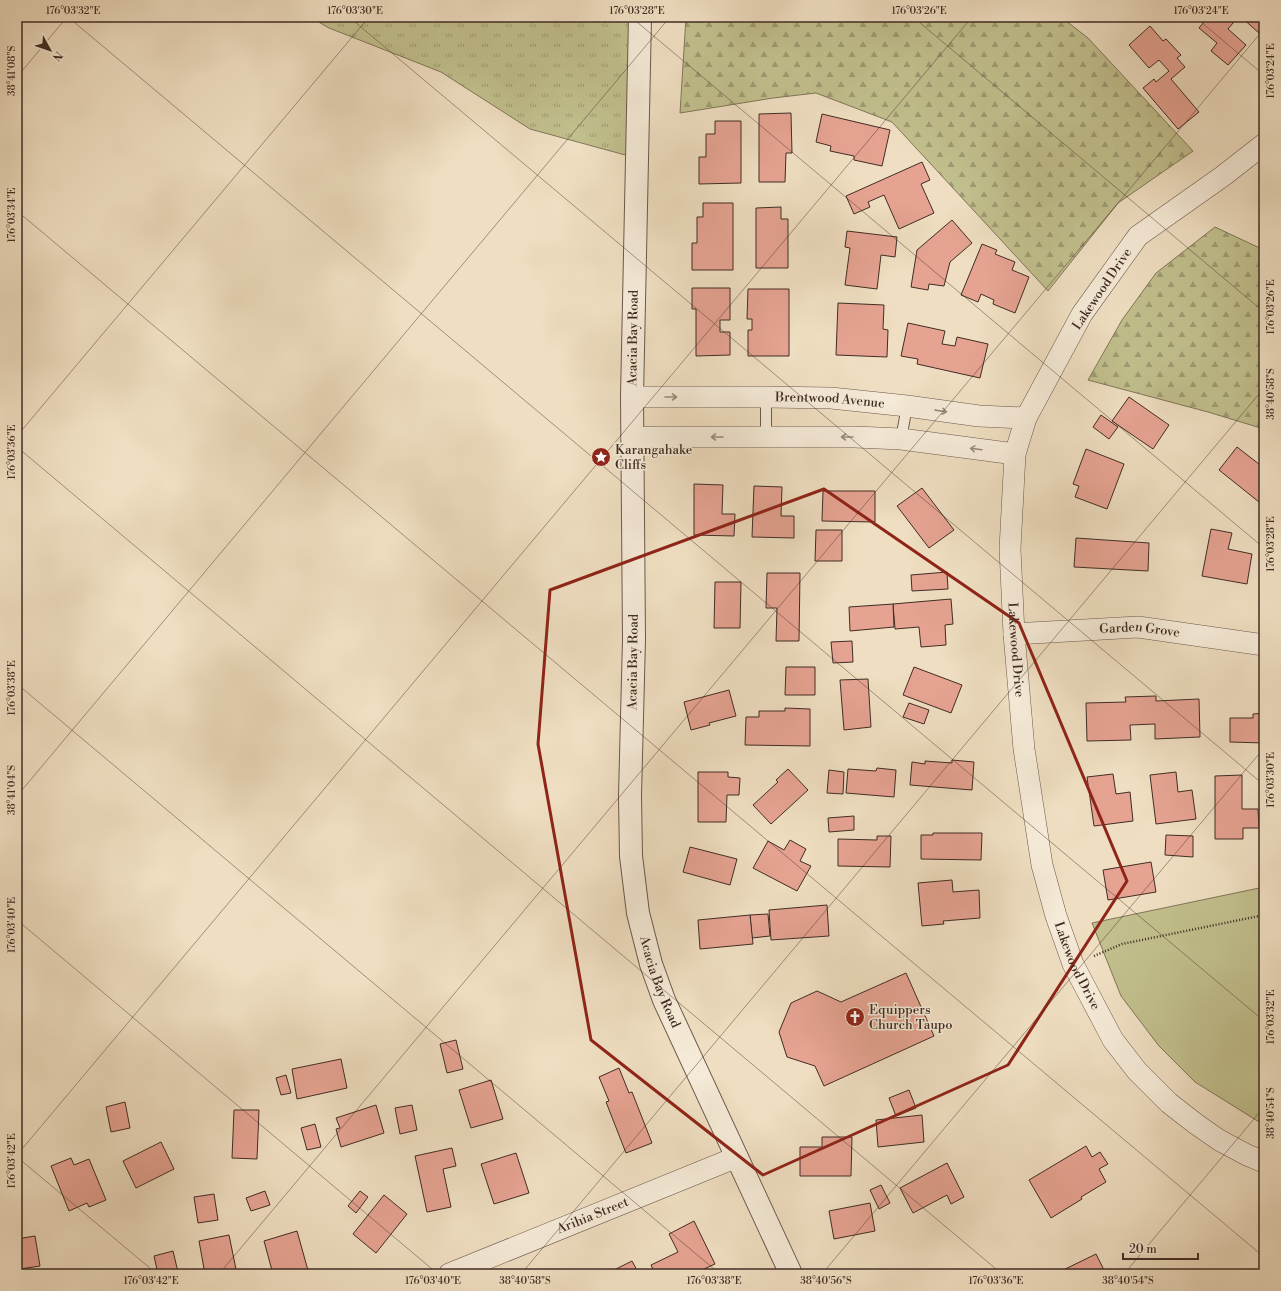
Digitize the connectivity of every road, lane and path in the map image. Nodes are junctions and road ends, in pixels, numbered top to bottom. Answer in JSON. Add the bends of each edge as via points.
{"nodes":[{"id":1,"x":640,"y":17,"type":"edge"},
{"id":2,"x":1264,"y":144,"type":"edge"},
{"id":3,"x":632,"y":397,"type":"junction"},
{"id":4,"x":766,"y":397,"type":"junction"},
{"id":5,"x":907,"y":406,"type":"junction"},
{"id":6,"x":1026,"y":418,"type":"junction"},
{"id":7,"x":766,"y":436,"type":"junction"},
{"id":8,"x":632,"y":438,"type":"junction"},
{"id":9,"x":901,"y":439,"type":"junction"},
{"id":10,"x":1015,"y":454,"type":"junction"},
{"id":11,"x":1014,"y":634,"type":"junction"},
{"id":12,"x":1264,"y":645,"type":"edge"},
{"id":13,"x":1264,"y":915,"type":"edge"},
{"id":14,"x":1073,"y":964,"type":"junction"},
{"id":15,"x":737,"y":1157,"type":"junction"},
{"id":16,"x":1264,"y":1162,"type":"edge"},
{"id":17,"x":449,"y":1274,"type":"edge"},
{"id":18,"x":791,"y":1274,"type":"edge"}],
"edges":[{"from":1,"to":3,"type":"street","name":"Acacia Bay Road"},
{"from":2,"to":6,"type":"street","name":"Lakewood Drive","via":[[1138,236],[1082,314]]},
{"from":3,"to":4,"type":"street","name":"Brentwood Avenue","one_way":true},
{"from":3,"to":8,"type":"street","name":"Acacia Bay Road"},
{"from":4,"to":5,"type":"street","name":"Brentwood Avenue","via":[[831,398]]},
{"from":4,"to":7,"type":"lane"},
{"from":5,"to":6,"type":"street","name":"Brentwood Avenue","one_way":true,"via":[[979,416]]},
{"from":5,"to":9,"type":"lane"},
{"from":6,"to":10,"type":"street","name":"Lakewood Drive"},
{"from":7,"to":8,"type":"street","one_way":true},
{"from":9,"to":7,"type":"street","one_way":true},
{"from":8,"to":15,"type":"street","name":"Acacia Bay Road","via":[[634,639],[630,796],[631,856],[638,913],[651,964],[664,1000]]},
{"from":10,"to":9,"type":"street","one_way":true},
{"from":10,"to":11,"type":"street","name":"Lakewood Drive","via":[[1010,548]]},
{"from":11,"to":12,"type":"street","name":"Garden Grove","via":[[1138,626]]},
{"from":11,"to":14,"type":"street","name":"Lakewood Drive","via":[[1024,749],[1042,865]]},
{"from":13,"to":14,"type":"path","via":[[1122,944]]},
{"from":14,"to":16,"type":"street","name":"Lakewood Drive","via":[[1113,1040],[1137,1071],[1169,1103],[1196,1124],[1219,1140]]},
{"from":15,"to":17,"type":"street","name":"Arihia Street"},
{"from":15,"to":18,"type":"street","name":"Acacia Bay Road"}]}
